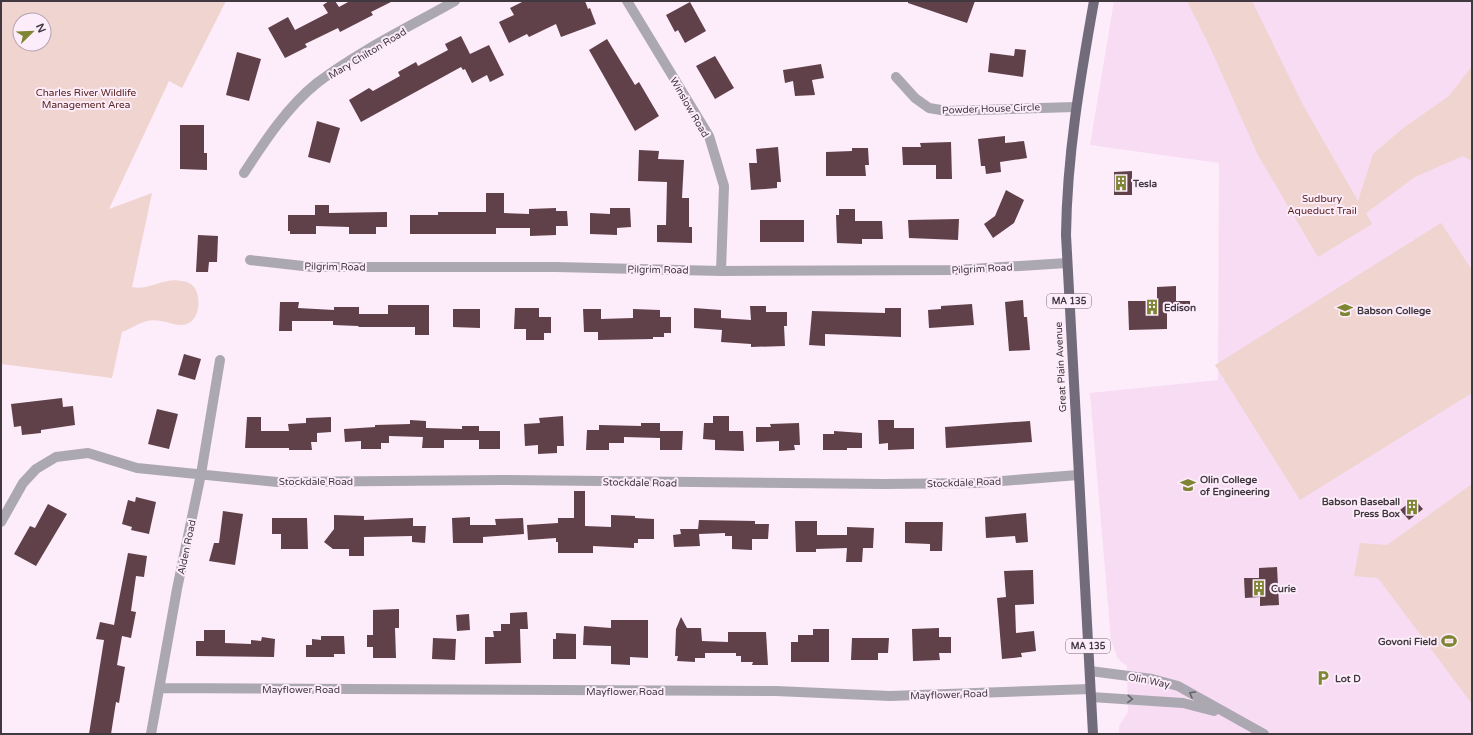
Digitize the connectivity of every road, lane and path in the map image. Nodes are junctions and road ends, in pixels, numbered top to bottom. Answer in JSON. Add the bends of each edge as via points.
{"nodes":[{"id":1,"x":455,"y":1,"type":"edge"},
{"id":2,"x":627,"y":1,"type":"edge"},
{"id":3,"x":1094,"y":1,"type":"edge"},
{"id":4,"x":896,"y":77,"type":"dead end"},
{"id":5,"x":1075,"y":107,"type":"junction"},
{"id":6,"x":244,"y":173,"type":"dead end"},
{"id":7,"x":250,"y":260,"type":"dead end"},
{"id":8,"x":1067,"y":263,"type":"junction"},
{"id":9,"x":721,"y":270,"type":"junction"},
{"id":10,"x":220,"y":360,"type":"dead end"},
{"id":11,"x":201,"y":474,"type":"junction"},
{"id":12,"x":1078,"y":475,"type":"junction"},
{"id":13,"x":1,"y":522,"type":"edge"},
{"id":14,"x":1090,"y":671,"type":"junction"},
{"id":15,"x":160,"y":688,"type":"junction"},
{"id":16,"x":1091,"y":693,"type":"junction"},
{"id":17,"x":1226,"y":714,"type":"junction"},
{"id":18,"x":151,"y":734,"type":"edge"},
{"id":19,"x":1093,"y":734,"type":"edge"},
{"id":20,"x":1264,"y":734,"type":"edge"}],
"edges":[{"from":1,"to":6,"type":"street","name":"Mary Chilton Road","via":[[346,63],[316,84],[266,138]]},
{"from":2,"to":9,"type":"street","name":"Winslow Road","via":[[708,136],[724,186]]},
{"from":3,"to":5,"type":"main road","name":"Great Plain Avenue","number":"MA 135"},
{"from":4,"to":5,"type":"street","name":"Powder House Circle","via":[[915,98],[929,108],[947,111]]},
{"from":5,"to":8,"type":"main road","name":"Great Plain Avenue","number":"MA 135","via":[[1068,185]]},
{"from":7,"to":9,"type":"street","name":"Pilgrim Road","via":[[312,267]]},
{"from":8,"to":9,"type":"street","name":"Pilgrim Road","via":[[956,270]]},
{"from":8,"to":12,"type":"main road","name":"Great Plain Avenue","number":"MA 135"},
{"from":10,"to":11,"type":"street","name":"Alden Road"},
{"from":11,"to":12,"type":"street","name":"Stockdale Road","via":[[277,482],[501,480],[884,484],[976,483]]},
{"from":11,"to":13,"type":"street","name":"Stockdale Road","via":[[137,468],[88,454],[56,457],[36,469],[23,484]]},
{"from":11,"to":15,"type":"street","name":"Alden Road"},
{"from":12,"to":14,"type":"main road","name":"Great Plain Avenue","number":"MA 135"},
{"from":14,"to":16,"type":"main road","name":"Great Plain Avenue","number":"MA 135"},
{"from":17,"to":14,"type":"street","name":"Olin Way","one_way":true,"via":[[1178,686]]},
{"from":15,"to":16,"type":"street","name":"Mayflower Road","via":[[776,691],[890,696]]},
{"from":15,"to":18,"type":"street","name":"Alden Road"},
{"from":16,"to":17,"type":"street","name":"Olin Way","one_way":true,"via":[[1182,703]]},
{"from":16,"to":19,"type":"main road","name":"Great Plain Avenue","number":"MA 135"},
{"from":17,"to":20,"type":"street","name":"Olin Way"}]}
